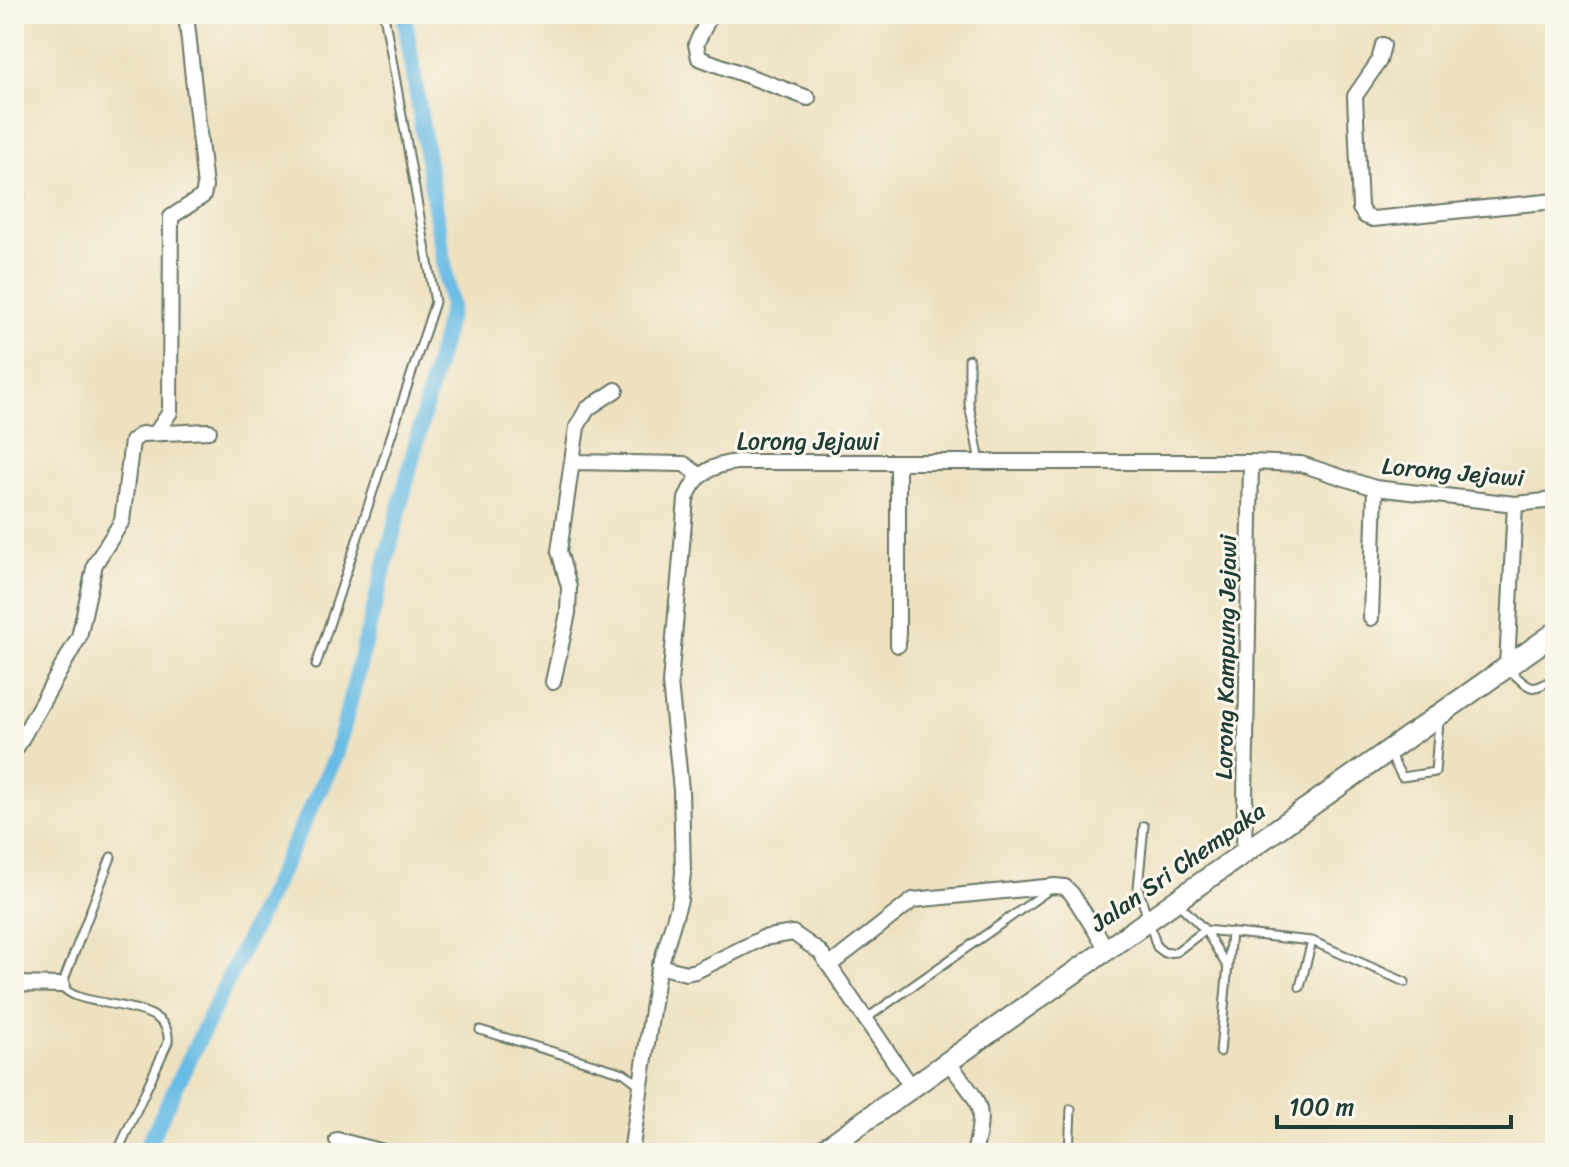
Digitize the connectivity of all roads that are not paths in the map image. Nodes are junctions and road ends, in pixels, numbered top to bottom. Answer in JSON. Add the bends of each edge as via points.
{"nodes":[{"id":1,"x":186,"y":14,"type":"edge"},
{"id":2,"x":384,"y":14,"type":"edge"},
{"id":3,"x":711,"y":14,"type":"edge"},
{"id":4,"x":1383,"y":45,"type":"dead end"},
{"id":5,"x":808,"y":98,"type":"dead end"},
{"id":6,"x":1555,"y":201,"type":"edge"},
{"id":7,"x":969,"y":359,"type":"dead end"},
{"id":8,"x":616,"y":390,"type":"dead end"},
{"id":9,"x":209,"y":431,"type":"dead end"},
{"id":10,"x":156,"y":433,"type":"junction"},
{"id":11,"x":573,"y":462,"type":"junction"},
{"id":12,"x":898,"y":462,"type":"junction"},
{"id":13,"x":980,"y":462,"type":"junction"},
{"id":14,"x":1251,"y":462,"type":"junction"},
{"id":15,"x":699,"y":475,"type":"junction"},
{"id":16,"x":1375,"y":488,"type":"junction"},
{"id":17,"x":1555,"y":500,"type":"edge"},
{"id":18,"x":1515,"y":504,"type":"junction"},
{"id":19,"x":1371,"y":618,"type":"dead end"},
{"id":20,"x":1555,"y":633,"type":"edge"},
{"id":21,"x":898,"y":645,"type":"dead end"},
{"id":22,"x":316,"y":665,"type":"dead end"},
{"id":23,"x":1507,"y":667,"type":"junction"},
{"id":24,"x":1555,"y":677,"type":"edge"},
{"id":25,"x":553,"y":682,"type":"dead end"},
{"id":26,"x":1439,"y":715,"type":"junction"},
{"id":27,"x":16,"y":745,"type":"edge"},
{"id":28,"x":1388,"y":751,"type":"junction"},
{"id":29,"x":1144,"y":826,"type":"dead end"},
{"id":30,"x":1244,"y":852,"type":"junction"},
{"id":31,"x":111,"y":857,"type":"dead end"},
{"id":32,"x":1055,"y":886,"type":"junction"},
{"id":33,"x":1175,"y":901,"type":"junction"},
{"id":34,"x":1149,"y":919,"type":"junction"},
{"id":35,"x":1205,"y":930,"type":"junction"},
{"id":36,"x":1231,"y":932,"type":"junction"},
{"id":37,"x":1312,"y":941,"type":"junction"},
{"id":38,"x":1107,"y":949,"type":"junction"},
{"id":39,"x":830,"y":965,"type":"junction"},
{"id":40,"x":659,"y":966,"type":"junction"},
{"id":41,"x":1228,"y":968,"type":"junction"},
{"id":42,"x":1405,"y":982,"type":"dead end"},
{"id":43,"x":14,"y":984,"type":"edge"},
{"id":44,"x":62,"y":985,"type":"junction"},
{"id":45,"x":1300,"y":987,"type":"dead end"},
{"id":46,"x":867,"y":1018,"type":"junction"},
{"id":47,"x":480,"y":1030,"type":"dead end"},
{"id":48,"x":1220,"y":1052,"type":"dead end"},
{"id":49,"x":947,"y":1060,"type":"junction"},
{"id":50,"x":911,"y":1086,"type":"junction"},
{"id":51,"x":642,"y":1087,"type":"junction"},
{"id":52,"x":1071,"y":1109,"type":"dead end"},
{"id":53,"x":337,"y":1140,"type":"dead end"},
{"id":54,"x":821,"y":1150,"type":"edge"},
{"id":55,"x":117,"y":1153,"type":"edge"},
{"id":56,"x":388,"y":1153,"type":"edge"},
{"id":57,"x":631,"y":1153,"type":"edge"},
{"id":58,"x":974,"y":1153,"type":"edge"},
{"id":59,"x":1069,"y":1153,"type":"edge"}],
"edges":[{"from":1,"to":10,"type":"street","via":[[205,187],[199,199],[171,217],[170,412]]},
{"from":2,"to":22,"type":"lane","via":[[435,302]]},
{"from":3,"to":5,"type":"street","via":[[696,44],[699,58]]},
{"from":4,"to":6,"type":"street","via":[[1379,61],[1355,96],[1360,208],[1365,216]]},
{"from":7,"to":13,"type":"lane","via":[[969,404]]},
{"from":8,"to":11,"type":"street","via":[[582,417]]},
{"from":9,"to":10,"type":"street"},
{"from":10,"to":27,"type":"street","via":[[132,441],[122,521],[95,564],[79,637]]},
{"from":11,"to":15,"type":"street","via":[[684,464]]},
{"from":11,"to":25,"type":"street","via":[[559,551],[569,587],[568,613]]},
{"from":12,"to":13,"type":"street","name":"Lorong Jejawi"},
{"from":12,"to":15,"type":"street","name":"Lorong Jejawi","via":[[737,462]]},
{"from":12,"to":21,"type":"street"},
{"from":13,"to":14,"type":"street","name":"Lorong Jejawi"},
{"from":14,"to":16,"type":"street","name":"Lorong Jejawi","via":[[1301,464]]},
{"from":14,"to":30,"type":"street","name":"Lorong Kampung Jejawi"},
{"from":15,"to":40,"type":"street","via":[[686,499],[670,683],[683,873]]},
{"from":16,"to":18,"type":"street","name":"Lorong Jejawi"},
{"from":16,"to":19,"type":"street"},
{"from":17,"to":18,"type":"street","name":"Lorong Jejawi"},
{"from":18,"to":23,"type":"street"},
{"from":20,"to":23,"type":"main road","name":"Jalan Sri Chempaka"},
{"from":23,"to":24,"type":"lane","via":[[1530,688],[1538,689]]},
{"from":23,"to":26,"type":"main road","name":"Jalan Sri Chempaka"},
{"from":26,"to":28,"type":"main road","name":"Jalan Sri Chempaka"},
{"from":26,"to":28,"type":"lane","via":[[1435,772],[1402,777]]},
{"from":28,"to":30,"type":"main road","name":"Jalan Sri Chempaka"},
{"from":29,"to":34,"type":"lane","via":[[1138,888]]},
{"from":30,"to":33,"type":"main road","name":"Jalan Sri Chempaka"},
{"from":31,"to":44,"type":"lane"},
{"from":32,"to":38,"type":"street","via":[[1072,894]]},
{"from":32,"to":39,"type":"street","via":[[913,900]]},
{"from":32,"to":46,"type":"lane"},
{"from":33,"to":34,"type":"main road","name":"Jalan Sri Chempaka"},
{"from":33,"to":35,"type":"lane"},
{"from":34,"to":35,"type":"lane","via":[[1157,947],[1165,953],[1176,952]]},
{"from":34,"to":38,"type":"main road","name":"Jalan Sri Chempaka"},
{"from":35,"to":36,"type":"lane"},
{"from":35,"to":41,"type":"lane"},
{"from":36,"to":37,"type":"lane"},
{"from":36,"to":41,"type":"lane"},
{"from":37,"to":42,"type":"lane"},
{"from":37,"to":45,"type":"lane"},
{"from":38,"to":49,"type":"main road","name":"Jalan Sri Chempaka"},
{"from":39,"to":40,"type":"street","via":[[819,950],[793,933],[763,938],[696,971]]},
{"from":39,"to":46,"type":"street"},
{"from":40,"to":51,"type":"street"},
{"from":41,"to":48,"type":"lane"},
{"from":43,"to":44,"type":"street"},
{"from":44,"to":55,"type":"lane","via":[[71,995],[121,1004],[154,1018],[169,1032]]},
{"from":46,"to":50,"type":"street"},
{"from":47,"to":51,"type":"lane","via":[[624,1073]]},
{"from":49,"to":50,"type":"main road","name":"Jalan Sri Chempaka"},
{"from":49,"to":58,"type":"street","via":[[981,1110]]},
{"from":50,"to":54,"type":"main road","name":"Jalan Sri Chempaka"},
{"from":51,"to":57,"type":"street"},
{"from":52,"to":59,"type":"lane"},
{"from":53,"to":56,"type":"street"}]}
